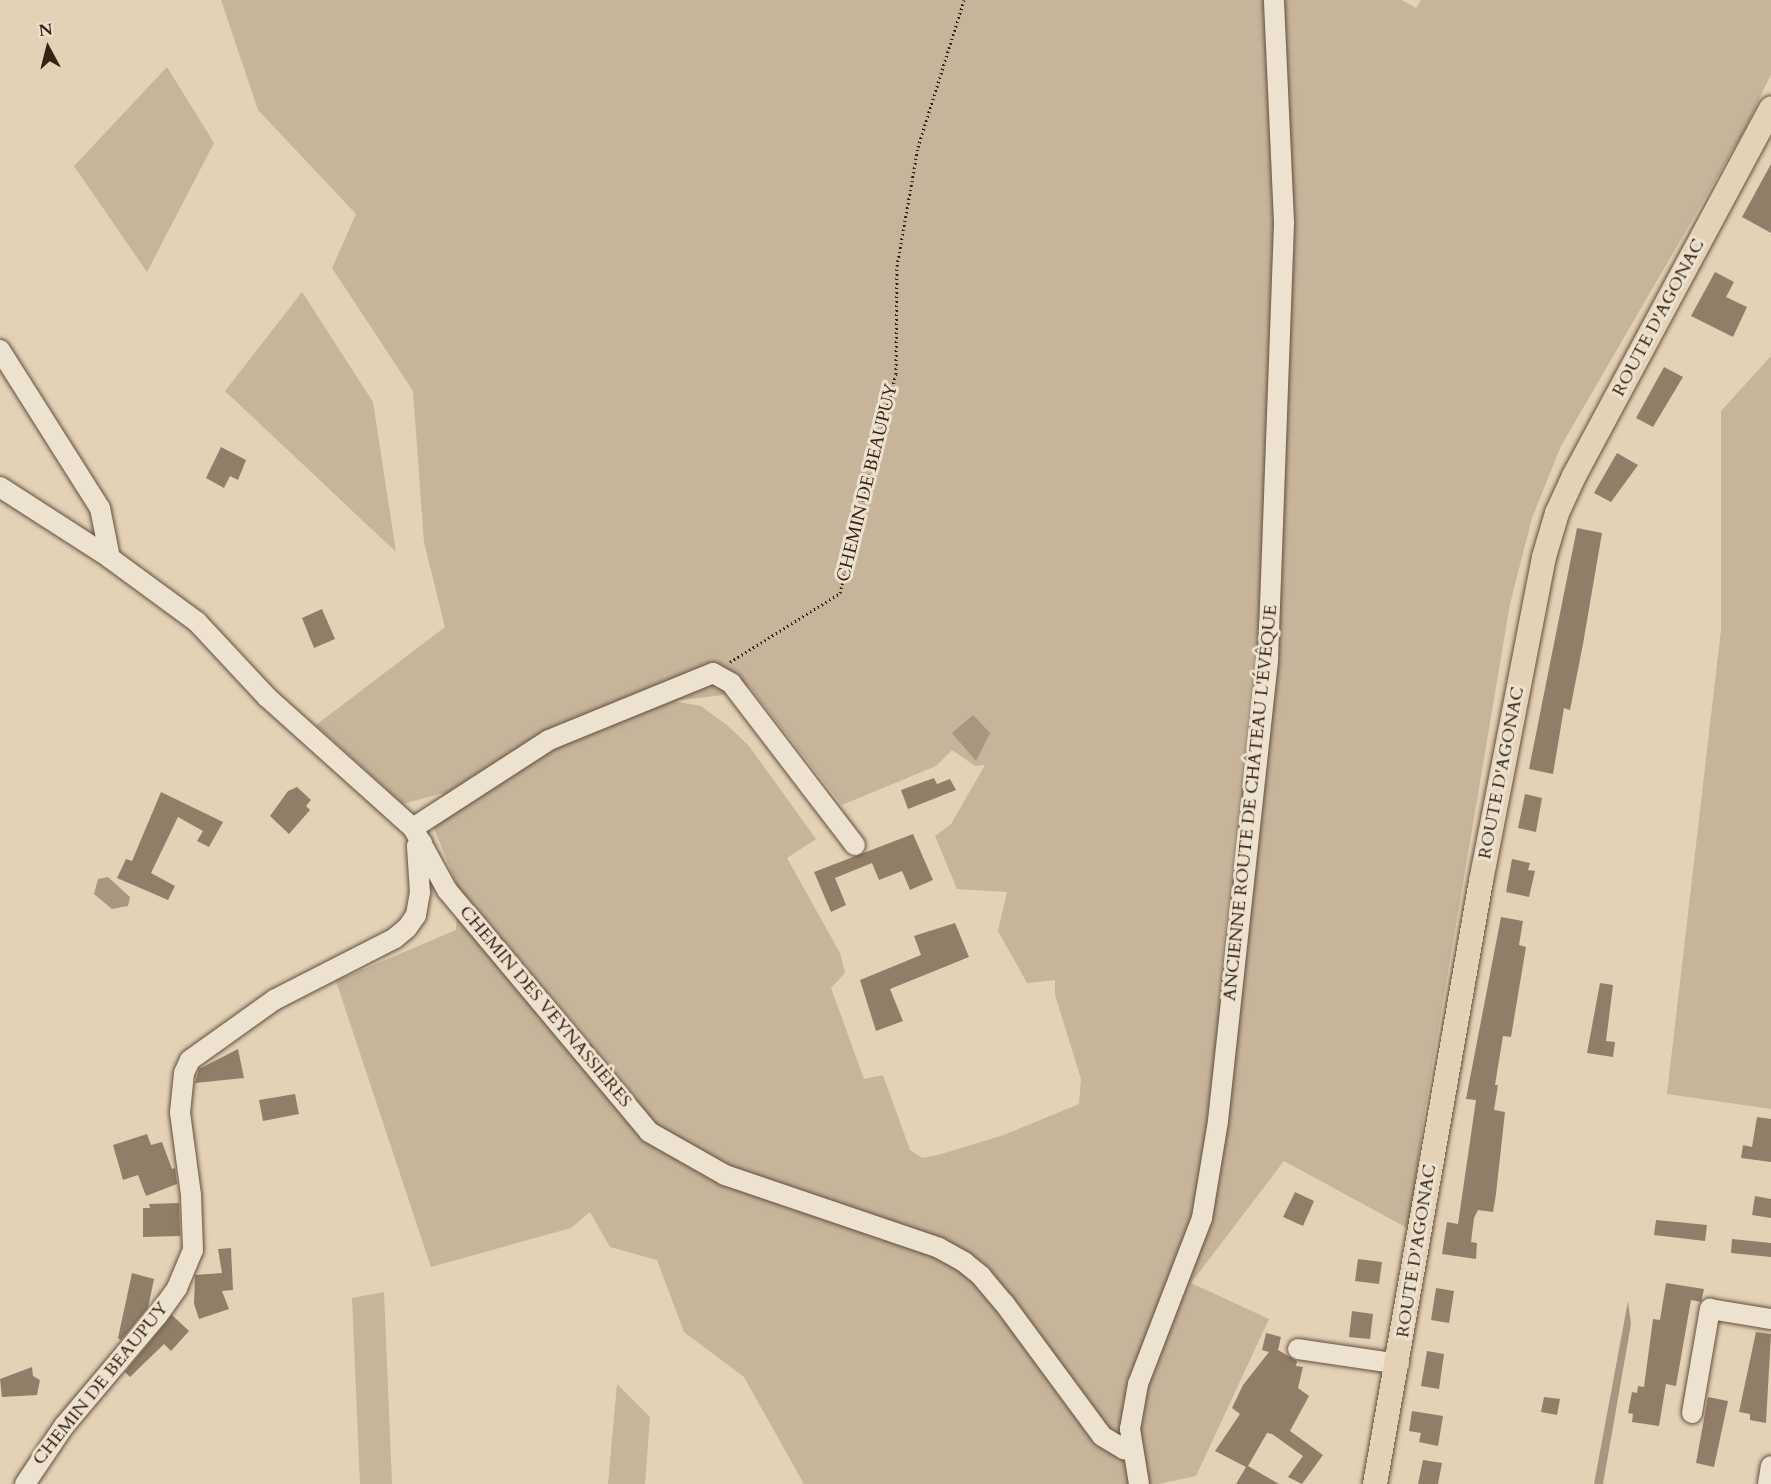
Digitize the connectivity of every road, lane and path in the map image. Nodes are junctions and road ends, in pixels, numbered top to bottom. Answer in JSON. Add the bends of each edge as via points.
{"nodes":[{"id":1,"x":964,"y":0,"type":"edge"},
{"id":2,"x":1274,"y":0,"type":"edge"},
{"id":3,"x":1771,"y":109,"type":"edge"},
{"id":4,"x":0,"y":350,"type":"edge"},
{"id":5,"x":0,"y":487,"type":"edge"},
{"id":6,"x":110,"y":558,"type":"junction"},
{"id":7,"x":713,"y":673,"type":"junction"},
{"id":8,"x":417,"y":835,"type":"junction"},
{"id":9,"x":855,"y":845,"type":"dead end"},
{"id":10,"x":1771,"y":1319,"type":"edge"},
{"id":11,"x":1298,"y":1349,"type":"dead end"},
{"id":12,"x":1399,"y":1364,"type":"junction"},
{"id":13,"x":1692,"y":1413,"type":"dead end"},
{"id":14,"x":1132,"y":1448,"type":"junction"},
{"id":15,"x":1771,"y":1466,"type":"edge"},
{"id":16,"x":25,"y":1484,"type":"edge"},
{"id":17,"x":1138,"y":1484,"type":"edge"},
{"id":18,"x":1375,"y":1484,"type":"edge"},
{"id":19,"x":1768,"y":1484,"type":"edge"}],
"edges":[{"from":1,"to":7,"type":"path","name":"CHEMIN DE BEAUPUY","via":[[918,147],[897,266],[896,374],[840,592]]},
{"from":2,"to":14,"type":"street","name":"ANCIENNE ROUTE DE CHÂTEAU L'ÉVÊQUE","via":[[1284,222],[1268,660],[1218,1121],[1202,1218],[1138,1384],[1130,1429]]},
{"from":3,"to":12,"type":"main road","name":"ROUTE D'AGONAC","via":[[1574,476],[1554,524],[1481,881],[1418,1232]]},
{"from":4,"to":6,"type":"street","via":[[100,508]]},
{"from":5,"to":6,"type":"street","name":"CHEMIN DES VEYNASSIÈRES"},
{"from":6,"to":8,"type":"street","name":"CHEMIN DES VEYNASSIÈRES","via":[[197,622],[267,698]]},
{"from":7,"to":8,"type":"street","via":[[549,740]]},
{"from":7,"to":9,"type":"street","via":[[731,683]]},
{"from":8,"to":14,"type":"street","name":"CHEMIN DES VEYNASSIÈRES","via":[[447,890],[649,1132],[724,1175],[939,1248],[964,1262],[1004,1303],[1102,1436],[1124,1449]]},
{"from":8,"to":16,"type":"street","name":"CHEMIN DE BEAUPUY","via":[[420,892],[416,915],[407,928],[395,938],[274,1000],[190,1060],[184,1073],[180,1113],[191,1195],[193,1250],[177,1287],[157,1316],[64,1426]]},
{"from":10,"to":13,"type":"street","via":[[1710,1309]]},
{"from":11,"to":12,"type":"street"},
{"from":12,"to":18,"type":"main road","name":"ROUTE D'AGONAC"},
{"from":14,"to":17,"type":"street","name":"ANCIENNE ROUTE DE CHÂTEAU L'ÉVÊQUE"},
{"from":15,"to":19,"type":"street"}]}
